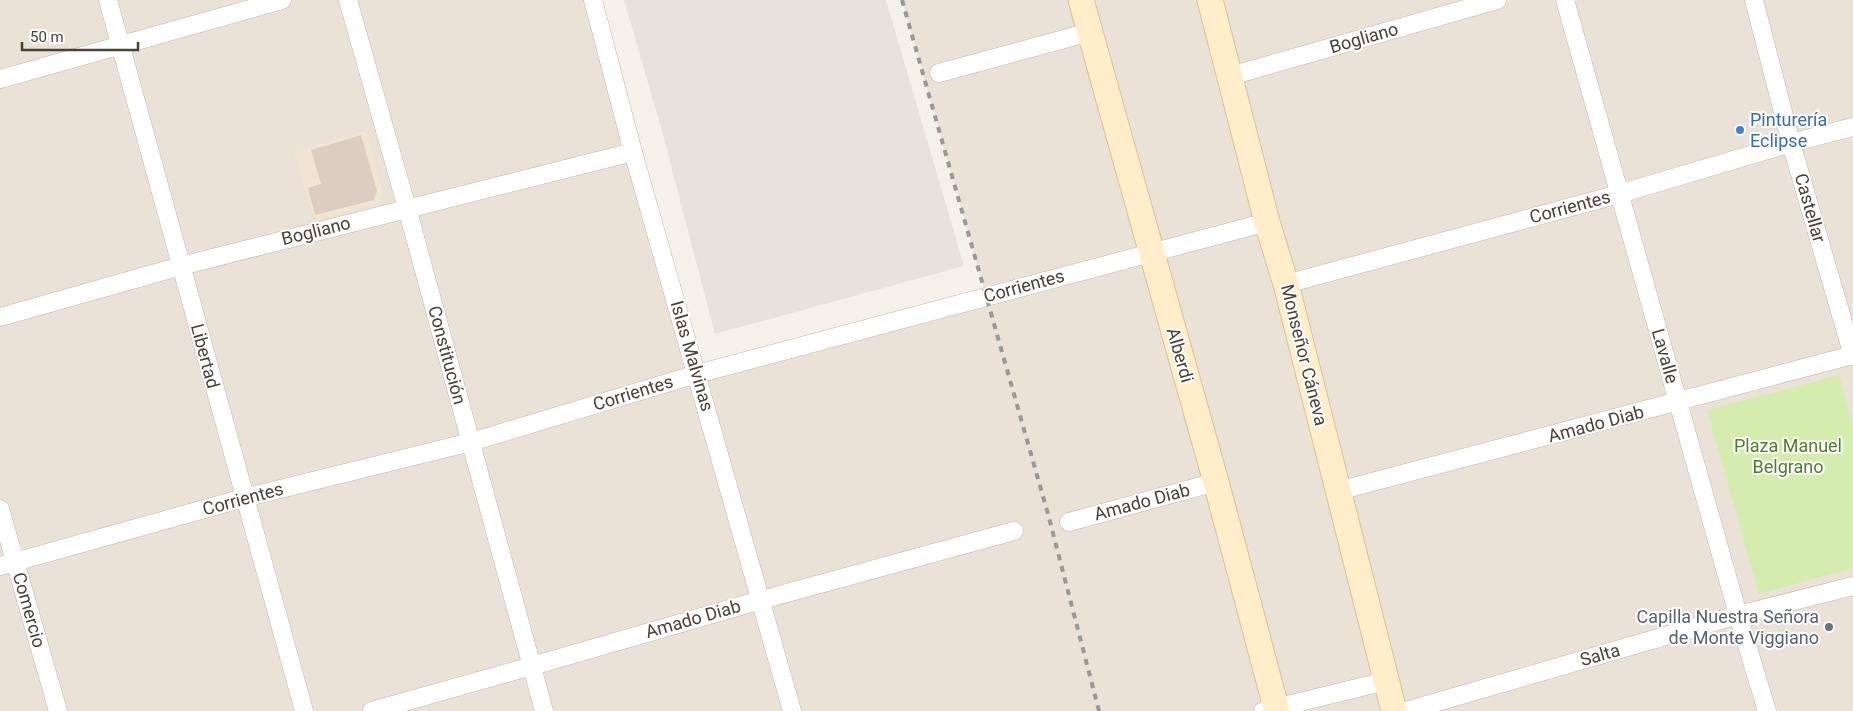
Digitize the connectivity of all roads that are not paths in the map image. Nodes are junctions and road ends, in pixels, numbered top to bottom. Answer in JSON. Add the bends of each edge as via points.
{"nodes":[{"id":1,"x":108,"y":0,"type":"edge"},
{"id":2,"x":282,"y":0,"type":"edge"},
{"id":3,"x":348,"y":0,"type":"edge"},
{"id":4,"x":593,"y":0,"type":"edge"},
{"id":5,"x":1081,"y":0,"type":"edge"},
{"id":6,"x":1210,"y":0,"type":"edge"},
{"id":7,"x":1497,"y":0,"type":"edge"},
{"id":8,"x":1565,"y":0,"type":"edge"},
{"id":9,"x":1754,"y":0,"type":"edge"},
{"id":10,"x":1090,"y":32,"type":"junction"},
{"id":11,"x":120,"y":44,"type":"junction"},
{"id":12,"x":939,"y":73,"type":"dead end"},
{"id":13,"x":1230,"y":76,"type":"junction"},
{"id":14,"x":0,"y":79,"type":"edge"},
{"id":15,"x":1853,"y":127,"type":"edge"},
{"id":16,"x":1791,"y":143,"type":"junction"},
{"id":17,"x":633,"y":152,"type":"junction"},
{"id":18,"x":1619,"y":194,"type":"junction"},
{"id":19,"x":407,"y":208,"type":"junction"},
{"id":20,"x":1267,"y":222,"type":"junction"},
{"id":21,"x":1152,"y":253,"type":"junction"},
{"id":22,"x":181,"y":266,"type":"junction"},
{"id":23,"x":1286,"y":284,"type":"junction"},
{"id":24,"x":0,"y":317,"type":"edge"},
{"id":25,"x":1853,"y":356,"type":"edge"},
{"id":26,"x":697,"y":374,"type":"junction"},
{"id":27,"x":1678,"y":402,"type":"junction"},
{"id":28,"x":471,"y":442,"type":"junction"},
{"id":29,"x":1216,"y":482,"type":"junction"},
{"id":30,"x":1338,"y":491,"type":"junction"},
{"id":31,"x":244,"y":498,"type":"junction"},
{"id":32,"x":0,"y":508,"type":"edge"},
{"id":33,"x":1069,"y":522,"type":"dead end"},
{"id":34,"x":1014,"y":531,"type":"dead end"},
{"id":35,"x":7,"y":564,"type":"edge"},
{"id":36,"x":1853,"y":586,"type":"edge"},
{"id":37,"x":760,"y":600,"type":"junction"},
{"id":38,"x":1738,"y":615,"type":"junction"},
{"id":39,"x":532,"y":666,"type":"junction"},
{"id":40,"x":1386,"y":680,"type":"junction"},
{"id":41,"x":1272,"y":710,"type":"edge"},
{"id":42,"x":58,"y":711,"type":"edge"},
{"id":43,"x":304,"y":711,"type":"edge"},
{"id":44,"x":372,"y":711,"type":"edge"},
{"id":45,"x":544,"y":711,"type":"edge"},
{"id":46,"x":792,"y":711,"type":"edge"},
{"id":47,"x":1394,"y":711,"type":"edge"},
{"id":48,"x":1406,"y":711,"type":"edge"},
{"id":49,"x":1767,"y":711,"type":"edge"}],
"edges":[{"from":1,"to":11,"type":"street","name":"Libertad"},
{"from":2,"to":11,"type":"street"},
{"from":3,"to":19,"type":"street","name":"Constitución"},
{"from":4,"to":17,"type":"street","name":"Islas Malvinas"},
{"from":5,"to":10,"type":"street","name":"Alberdi"},
{"from":6,"to":13,"type":"street","name":"Monseñor Cáneva"},
{"from":7,"to":13,"type":"street","name":"Bogliano"},
{"from":8,"to":18,"type":"street","name":"Lavalle"},
{"from":9,"to":16,"type":"street","name":"Castellar"},
{"from":10,"to":12,"type":"street"},
{"from":10,"to":21,"type":"street","name":"Alberdi"},
{"from":11,"to":14,"type":"street"},
{"from":11,"to":22,"type":"street","name":"Libertad"},
{"from":13,"to":20,"type":"street","name":"Monseñor Cáneva"},
{"from":15,"to":16,"type":"street","name":"Corrientes"},
{"from":16,"to":18,"type":"street","name":"Corrientes"},
{"from":16,"to":25,"type":"street","name":"Castellar"},
{"from":17,"to":19,"type":"street","name":"Bogliano"},
{"from":17,"to":26,"type":"street","name":"Islas Malvinas"},
{"from":18,"to":23,"type":"street","name":"Corrientes"},
{"from":18,"to":27,"type":"street","name":"Lavalle"},
{"from":19,"to":22,"type":"street","name":"Bogliano"},
{"from":19,"to":28,"type":"street","name":"Constitución"},
{"from":20,"to":21,"type":"street","name":"Corrientes"},
{"from":20,"to":23,"type":"street","name":"Monseñor Cáneva"},
{"from":21,"to":26,"type":"street","name":"Corrientes"},
{"from":21,"to":29,"type":"street","name":"Alberdi"},
{"from":22,"to":24,"type":"street","name":"Bogliano"},
{"from":22,"to":31,"type":"street","name":"Libertad"},
{"from":23,"to":30,"type":"street","name":"Monseñor Cáneva"},
{"from":25,"to":27,"type":"street","name":"Amado Diab"},
{"from":26,"to":28,"type":"street","name":"Corrientes"},
{"from":26,"to":37,"type":"street","name":"Islas Malvinas"},
{"from":27,"to":30,"type":"street","name":"Amado Diab"},
{"from":27,"to":38,"type":"street","name":"Lavalle"},
{"from":28,"to":31,"type":"street","name":"Corrientes"},
{"from":28,"to":39,"type":"street","name":"Constitución"},
{"from":29,"to":33,"type":"street","name":"Amado Diab"},
{"from":29,"to":41,"type":"street","name":"Alberdi"},
{"from":30,"to":40,"type":"street","name":"Monseñor Cáneva"},
{"from":31,"to":35,"type":"street","name":"Corrientes"},
{"from":31,"to":43,"type":"street","name":"Libertad"},
{"from":32,"to":35,"type":"street","name":"Comercio"},
{"from":34,"to":37,"type":"street","name":"Amado Diab"},
{"from":35,"to":42,"type":"street","name":"Comercio"},
{"from":36,"to":38,"type":"street","name":"Salta"},
{"from":37,"to":39,"type":"street","name":"Amado Diab"},
{"from":37,"to":46,"type":"street","name":"Islas Malvinas"},
{"from":38,"to":48,"type":"street","name":"Salta"},
{"from":38,"to":49,"type":"street","name":"Lavalle"},
{"from":39,"to":44,"type":"street","name":"Amado Diab"},
{"from":39,"to":45,"type":"street","name":"Constitución"},
{"from":40,"to":41,"type":"street"},
{"from":40,"to":47,"type":"street","name":"Monseñor Cáneva"}]}
